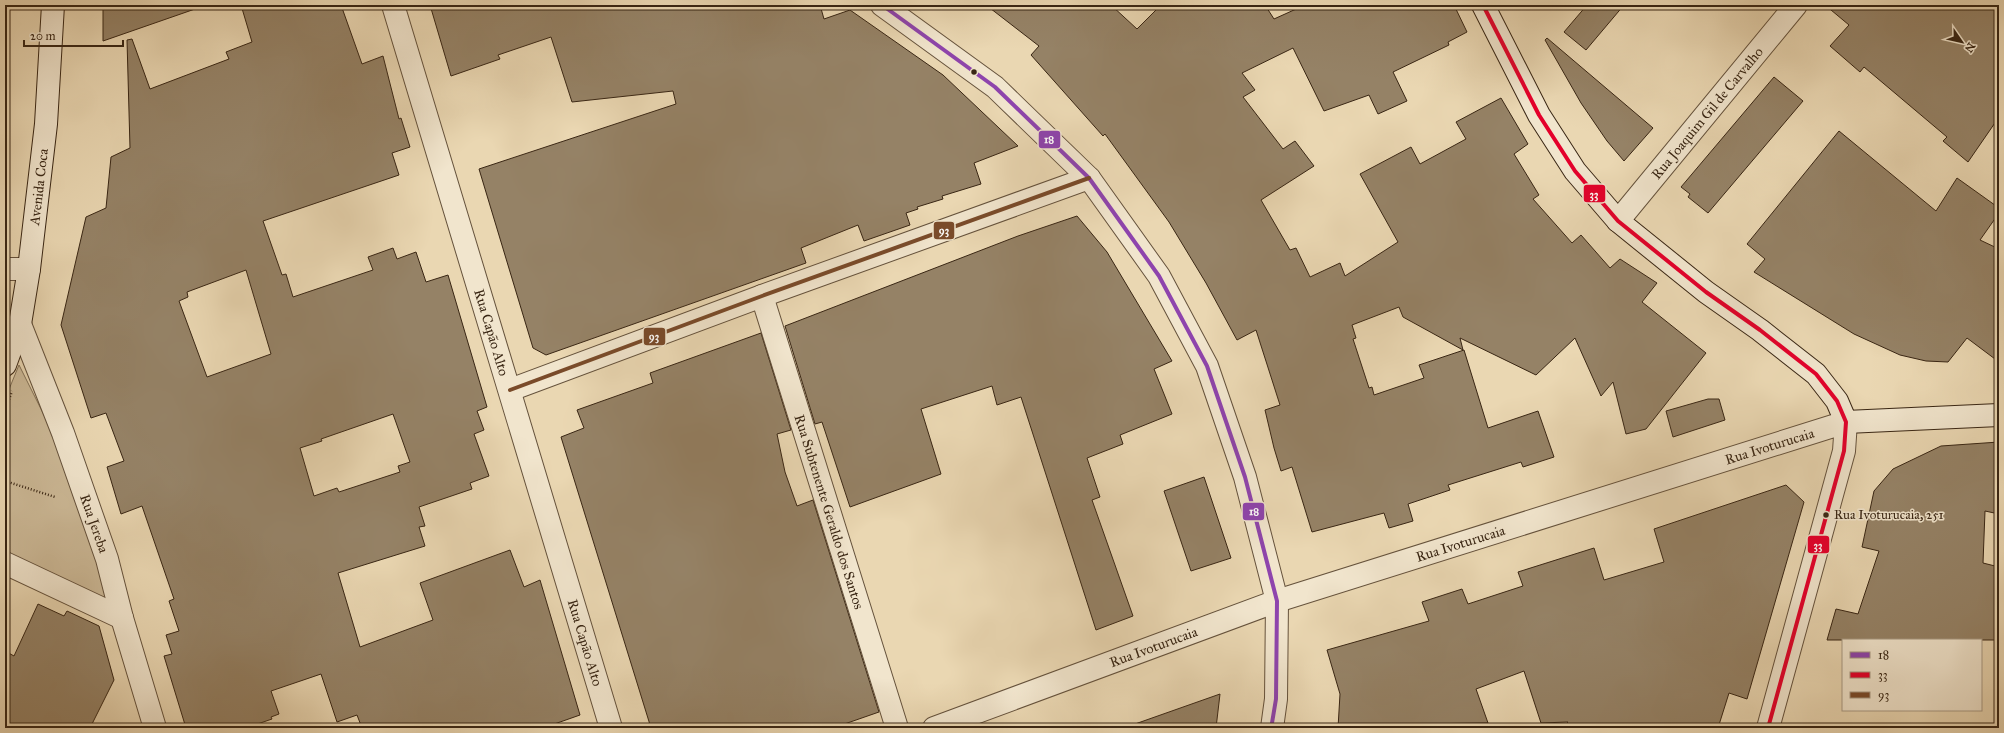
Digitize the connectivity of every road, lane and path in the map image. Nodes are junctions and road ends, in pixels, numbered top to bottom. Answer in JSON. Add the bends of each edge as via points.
{"nodes":[{"id":1,"x":53,"y":5,"type":"edge"},
{"id":2,"x":393,"y":5,"type":"edge"},
{"id":3,"x":882,"y":5,"type":"edge"},
{"id":4,"x":1484,"y":5,"type":"edge"},
{"id":5,"x":1796,"y":5,"type":"edge"},
{"id":6,"x":1089,"y":178,"type":"junction"},
{"id":7,"x":1618,"y":221,"type":"junction"},
{"id":8,"x":29,"y":268,"type":"junction"},
{"id":9,"x":5,"y":269,"type":"edge"},
{"id":10,"x":762,"y":296,"type":"junction"},
{"id":11,"x":20,"y":324,"type":"junction"},
{"id":12,"x":5,"y":365,"type":"edge"},
{"id":13,"x":510,"y":390,"type":"junction"},
{"id":14,"x":1999,"y":415,"type":"edge"},
{"id":15,"x":1846,"y":422,"type":"junction"},
{"id":16,"x":5,"y":481,"type":"edge"},
{"id":17,"x":61,"y":499,"type":"dead end"},
{"id":18,"x":5,"y":563,"type":"edge"},
{"id":19,"x":1277,"y":601,"type":"junction"},
{"id":20,"x":122,"y":618,"type":"junction"},
{"id":21,"x":155,"y":728,"type":"edge"},
{"id":22,"x":611,"y":728,"type":"edge"},
{"id":23,"x":897,"y":728,"type":"edge"},
{"id":24,"x":934,"y":728,"type":"edge"},
{"id":25,"x":1272,"y":728,"type":"edge"},
{"id":26,"x":1768,"y":728,"type":"edge"}],
"edges":[{"from":1,"to":8,"type":"street","name":"Avenida Coca","via":[[46,124]]},
{"from":2,"to":13,"type":"street","name":"Rua Capão Alto"},
{"from":3,"to":6,"type":"street","via":[[995,87]]},
{"from":4,"to":7,"type":"street","via":[[1539,115],[1575,171]]},
{"from":5,"to":7,"type":"street","name":"Rua Joaquim Gil de Carvalho"},
{"from":6,"to":10,"type":"street"},
{"from":6,"to":19,"type":"street","via":[[1159,276],[1207,366],[1245,477]]},
{"from":7,"to":15,"type":"street","via":[[1706,292],[1816,374],[1838,401]]},
{"from":8,"to":9,"type":"street"},
{"from":8,"to":11,"type":"street","name":"Avenida Coca"},
{"from":10,"to":13,"type":"street"},
{"from":10,"to":23,"type":"street","name":"Rua Subtenente Geraldo dos Santos"},
{"from":11,"to":12,"type":"street","name":"Avenida Coca"},
{"from":11,"to":20,"type":"street","name":"Rua Jereba","via":[[107,559]]},
{"from":13,"to":22,"type":"street","name":"Rua Capão Alto"},
{"from":14,"to":15,"type":"street","name":"Rua Ivoturucaia"},
{"from":15,"to":19,"type":"street","name":"Rua Ivoturucaia"},
{"from":15,"to":26,"type":"street","via":[[1844,451]]},
{"from":16,"to":17,"type":"path"},
{"from":18,"to":20,"type":"street"},
{"from":19,"to":24,"type":"street","name":"Rua Ivoturucaia"},
{"from":19,"to":25,"type":"street","via":[[1276,699]]},
{"from":20,"to":21,"type":"street","name":"Rua Jereba"}]}
